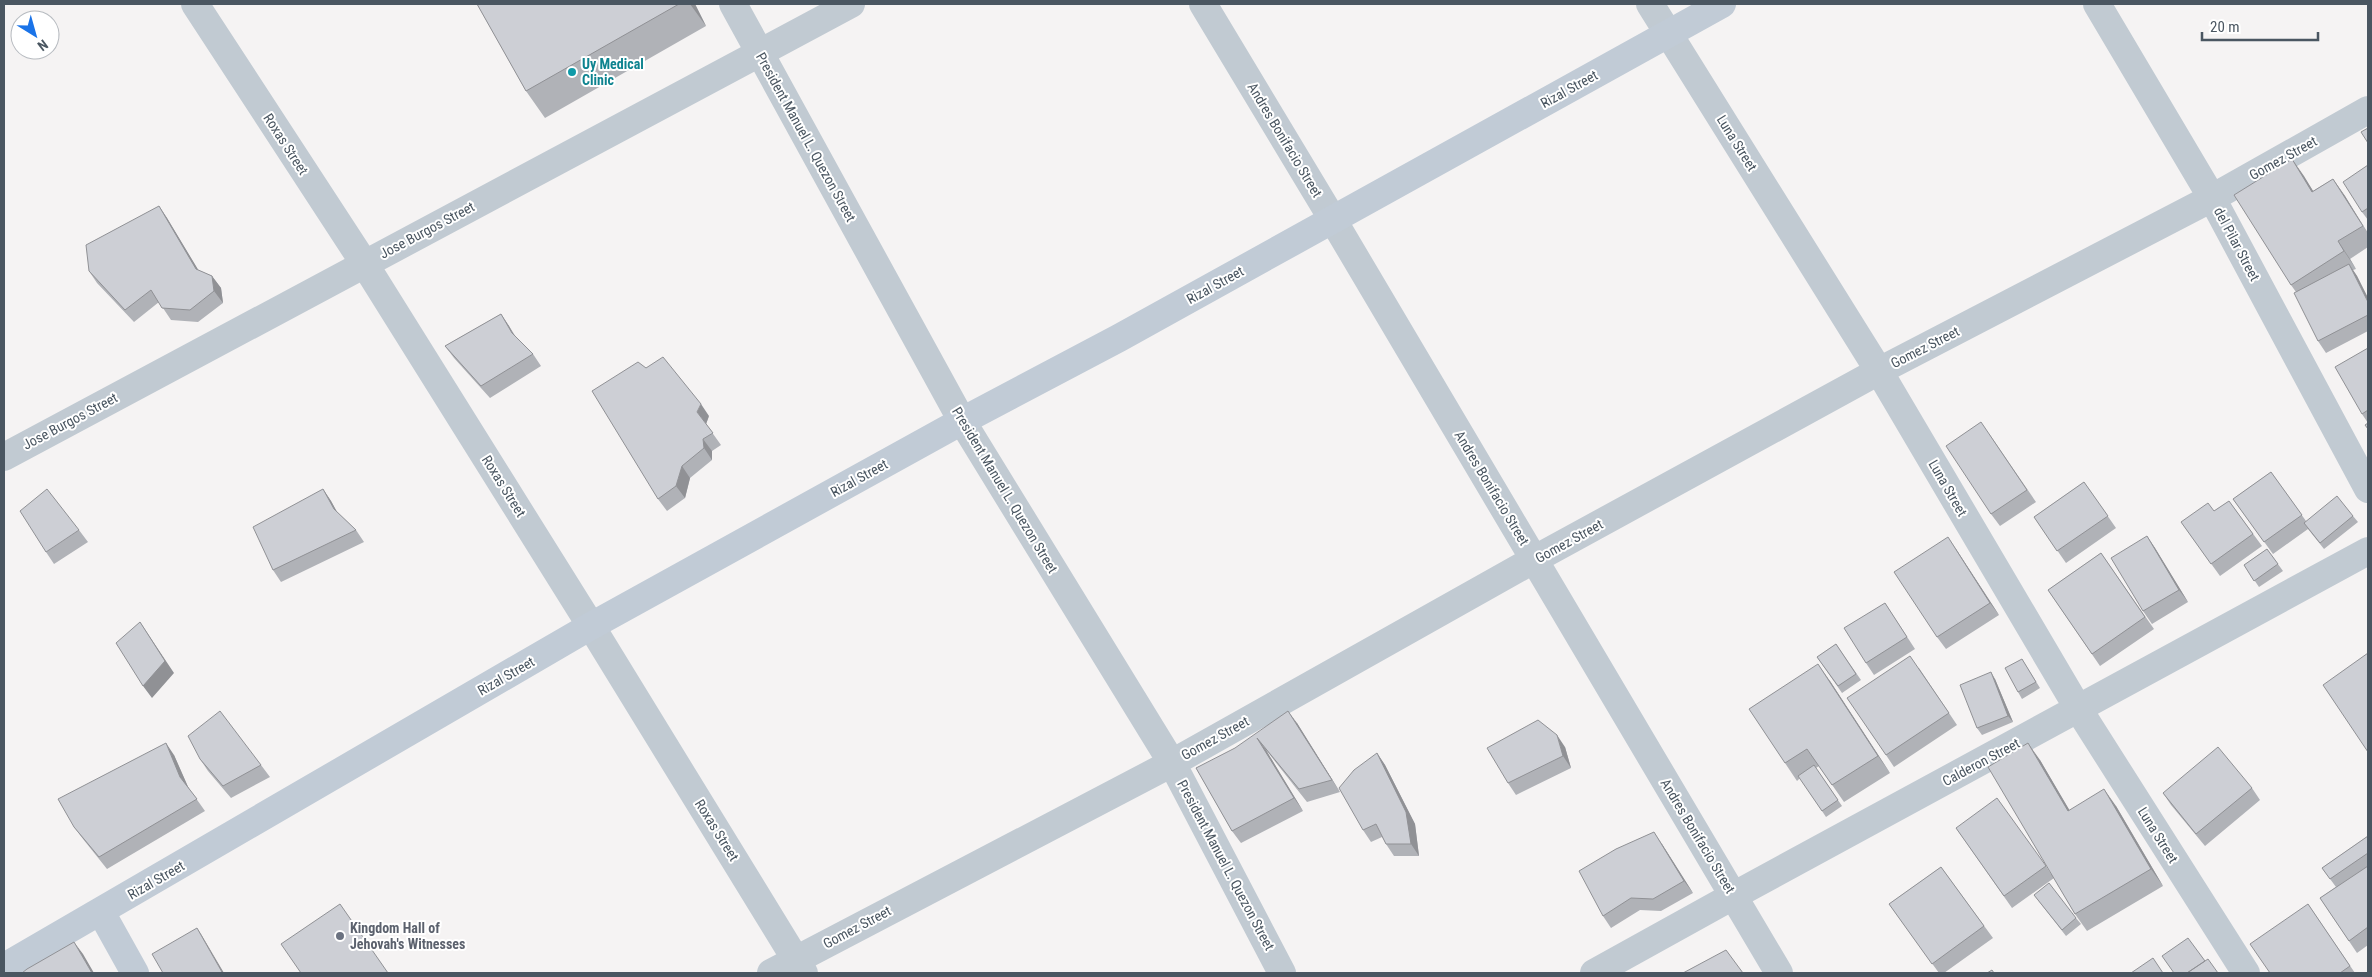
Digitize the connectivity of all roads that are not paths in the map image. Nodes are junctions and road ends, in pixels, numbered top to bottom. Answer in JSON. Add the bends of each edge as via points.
{"nodes":[{"id":1,"x":195,"y":4,"type":"edge"},
{"id":2,"x":733,"y":4,"type":"edge"},
{"id":3,"x":851,"y":4,"type":"edge"},
{"id":4,"x":1203,"y":4,"type":"edge"},
{"id":5,"x":1650,"y":4,"type":"edge"},
{"id":6,"x":1722,"y":4,"type":"edge"},
{"id":7,"x":2097,"y":4,"type":"edge"},
{"id":8,"x":1668,"y":34,"type":"junction"},
{"id":9,"x":759,"y":52,"type":"junction"},
{"id":10,"x":2368,"y":110,"type":"edge"},
{"id":11,"x":2212,"y":198,"type":"junction"},
{"id":12,"x":1333,"y":220,"type":"junction"},
{"id":13,"x":364,"y":263,"type":"junction"},
{"id":14,"x":1879,"y":371,"type":"junction"},
{"id":15,"x":962,"y":421,"type":"junction"},
{"id":16,"x":4,"y":457,"type":"edge"},
{"id":17,"x":2368,"y":488,"type":"edge"},
{"id":18,"x":2368,"y":551,"type":"edge"},
{"id":19,"x":1535,"y":559,"type":"junction"},
{"id":20,"x":591,"y":626,"type":"junction"},
{"id":21,"x":2079,"y":710,"type":"junction"},
{"id":22,"x":1172,"y":762,"type":"junction"},
{"id":23,"x":1733,"y":896,"type":"junction"},
{"id":24,"x":101,"y":912,"type":"junction"},
{"id":25,"x":800,"y":966,"type":"edge"},
{"id":26,"x":4,"y":967,"type":"edge"},
{"id":27,"x":134,"y":973,"type":"edge"},
{"id":28,"x":771,"y":973,"type":"edge"},
{"id":29,"x":1282,"y":973,"type":"edge"},
{"id":30,"x":1594,"y":973,"type":"edge"},
{"id":31,"x":1779,"y":973,"type":"edge"},
{"id":32,"x":2246,"y":973,"type":"edge"}],
"edges":[{"from":1,"to":13,"type":"street","name":"Roxas Street"},
{"from":2,"to":9,"type":"street","name":"President Manuel L. Quezon Street"},
{"from":3,"to":9,"type":"street","name":"Jose Burgos Street"},
{"from":4,"to":12,"type":"street","name":"Andres Bonifacio Street"},
{"from":5,"to":8,"type":"street","name":"Luna Street"},
{"from":6,"to":8,"type":"main road","name":"Rizal Street"},
{"from":7,"to":11,"type":"street","name":"del Pilar Street"},
{"from":8,"to":12,"type":"main road","name":"Rizal Street"},
{"from":8,"to":14,"type":"street","name":"Luna Street"},
{"from":9,"to":13,"type":"street","name":"Jose Burgos Street"},
{"from":9,"to":15,"type":"street","name":"President Manuel L. Quezon Street"},
{"from":10,"to":11,"type":"street","name":"Gomez Street"},
{"from":11,"to":14,"type":"street","name":"Gomez Street"},
{"from":11,"to":17,"type":"street","name":"del Pilar Street"},
{"from":12,"to":15,"type":"main road","name":"Rizal Street"},
{"from":12,"to":19,"type":"street","name":"Andres Bonifacio Street"},
{"from":13,"to":16,"type":"street","name":"Jose Burgos Street"},
{"from":13,"to":20,"type":"street","name":"Roxas Street"},
{"from":14,"to":19,"type":"street","name":"Gomez Street"},
{"from":14,"to":21,"type":"street","name":"Luna Street"},
{"from":15,"to":20,"type":"main road","name":"Rizal Street"},
{"from":15,"to":22,"type":"street","name":"President Manuel L. Quezon Street"},
{"from":18,"to":21,"type":"street","name":"Calderon Street"},
{"from":19,"to":22,"type":"street","name":"Gomez Street"},
{"from":19,"to":23,"type":"street","name":"Andres Bonifacio Street"},
{"from":20,"to":24,"type":"main road","name":"Rizal Street"},
{"from":20,"to":25,"type":"street","name":"Roxas Street"},
{"from":21,"to":23,"type":"street","name":"Calderon Street"},
{"from":21,"to":32,"type":"street","name":"Luna Street"},
{"from":22,"to":25,"type":"street","name":"Gomez Street"},
{"from":22,"to":29,"type":"street","name":"President Manuel L. Quezon Street"},
{"from":23,"to":30,"type":"street","name":"Calderon Street"},
{"from":23,"to":31,"type":"street","name":"Andres Bonifacio Street"},
{"from":24,"to":26,"type":"main road","name":"Rizal Street"},
{"from":24,"to":27,"type":"main road"},
{"from":25,"to":28,"type":"street","name":"Gomez Street"}]}
